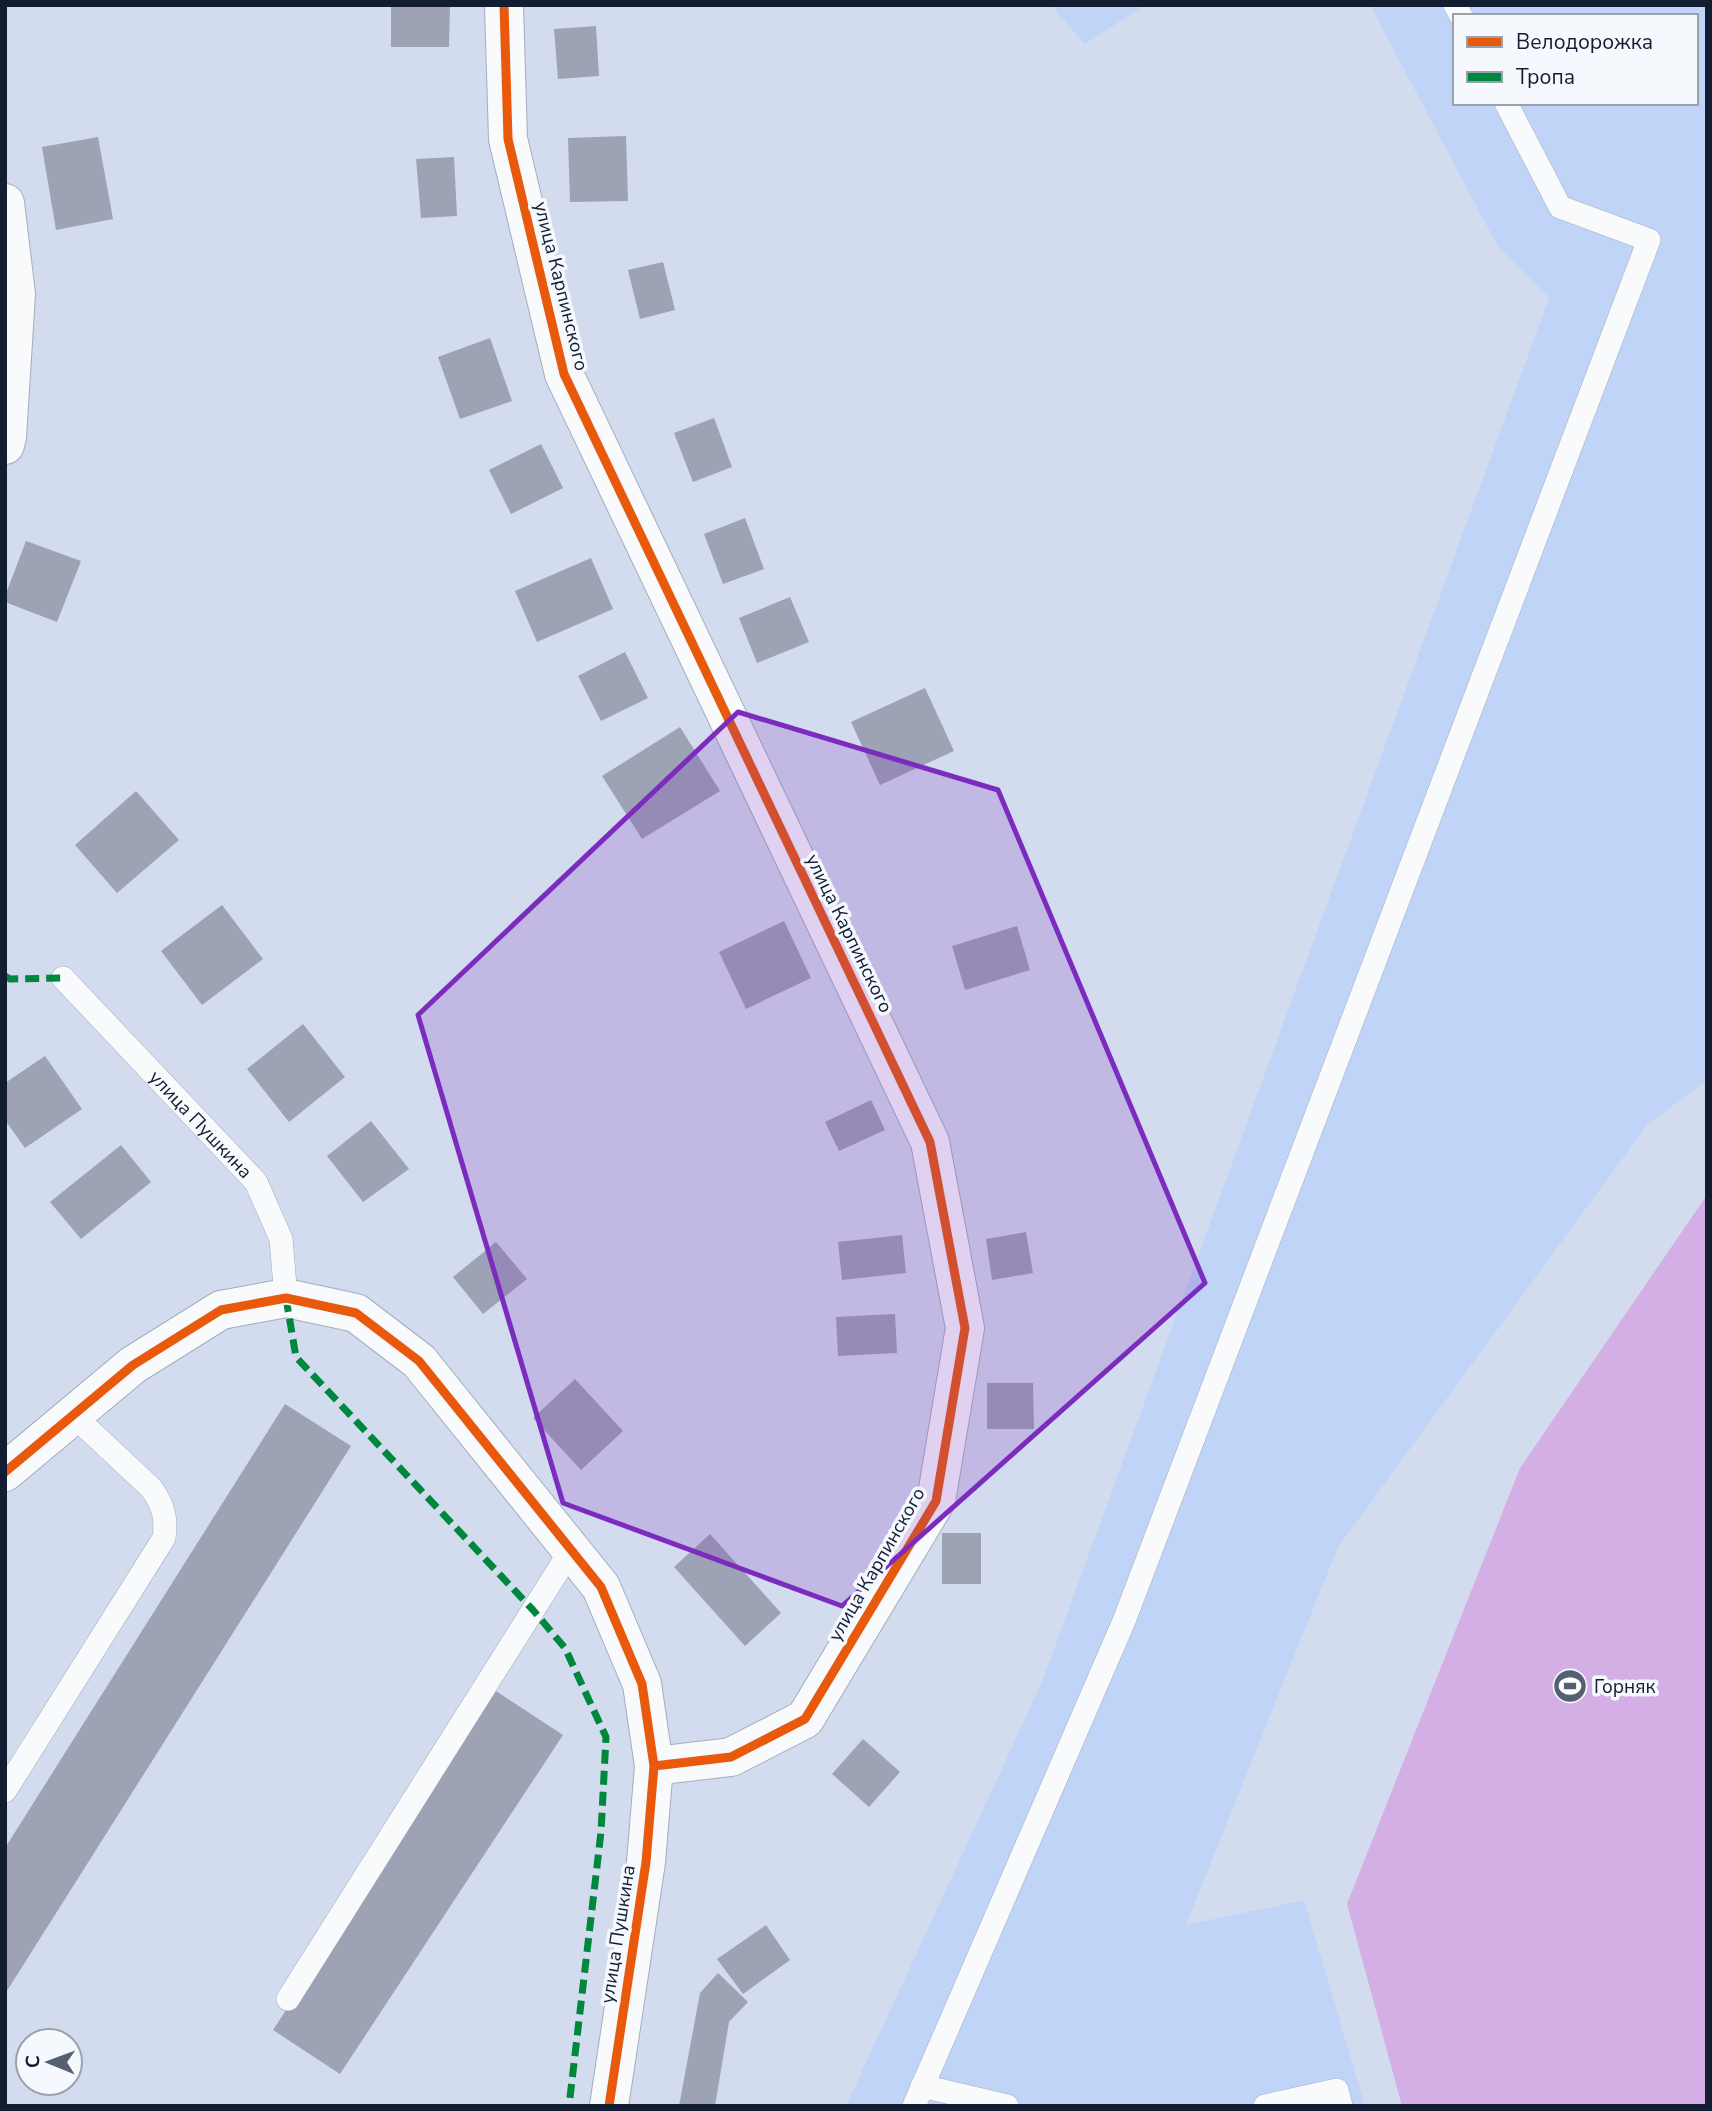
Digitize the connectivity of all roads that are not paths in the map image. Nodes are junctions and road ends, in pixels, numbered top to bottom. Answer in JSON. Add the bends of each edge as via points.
{"nodes":[{"id":1,"x":504,"y":5,"type":"edge"},
{"id":2,"x":1507,"y":105,"type":"edge"},
{"id":3,"x":5,"y":203,"type":"edge"},
{"id":4,"x":5,"y":444,"type":"edge"},
{"id":5,"x":63,"y":978,"type":"dead end"},
{"id":6,"x":286,"y":1298,"type":"junction"},
{"id":7,"x":72,"y":1414,"type":"junction"},
{"id":8,"x":5,"y":1472,"type":"edge"},
{"id":9,"x":571,"y":1550,"type":"junction"},
{"id":10,"x":654,"y":1766,"type":"junction"},
{"id":11,"x":5,"y":1791,"type":"edge"},
{"id":12,"x":288,"y":1999,"type":"dead end"},
{"id":13,"x":918,"y":2096,"type":"edge"},
{"id":14,"x":609,"y":2106,"type":"edge"},
{"id":15,"x":1007,"y":2106,"type":"edge"},
{"id":16,"x":1265,"y":2106,"type":"edge"},
{"id":17,"x":1341,"y":2106,"type":"edge"}],
"edges":[{"from":1,"to":10,"type":"street","name":"улица Карпинского","via":[[508,139],[564,374],[930,1142],[965,1328],[936,1501],[806,1720],[731,1757]]},
{"from":2,"to":13,"type":"lane","via":[[1560,206],[1648,240],[1124,1621]]},
{"from":3,"to":4,"type":"street","via":[[16,294]]},
{"from":5,"to":6,"type":"lane","name":"улица Пушкина","via":[[256,1182],[281,1240]]},
{"from":6,"to":7,"type":"street","via":[[221,1310],[133,1365]]},
{"from":6,"to":9,"type":"street","name":"улица Пушкина","via":[[356,1313],[419,1361]]},
{"from":7,"to":8,"type":"street"},
{"from":7,"to":11,"type":"lane","via":[[160,1500],[164,1538]]},
{"from":9,"to":10,"type":"street","name":"улица Пушкина","via":[[601,1587],[642,1684]]},
{"from":9,"to":12,"type":"lane"},
{"from":10,"to":14,"type":"street","name":"улица Пушкина","via":[[646,1862]]},
{"from":13,"to":15,"type":"lane"},
{"from":16,"to":17,"type":"lane","via":[[1337,2090]]}]}
